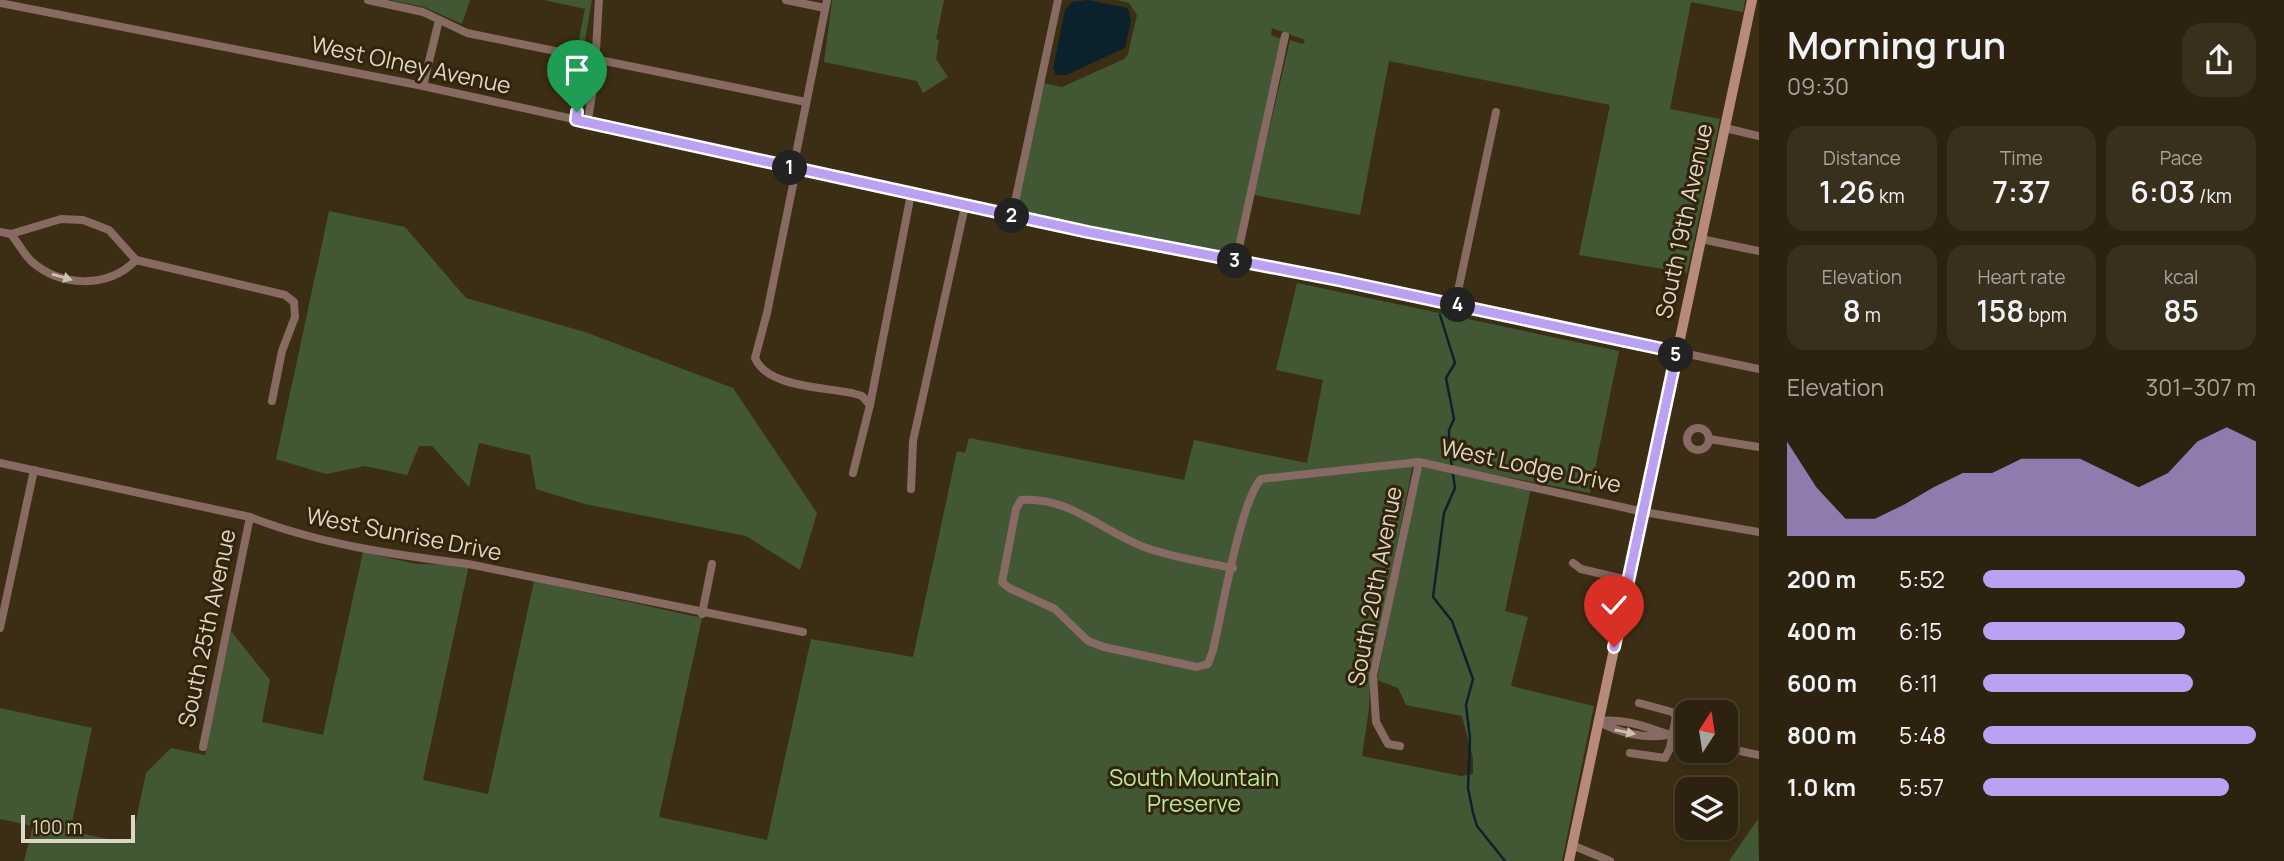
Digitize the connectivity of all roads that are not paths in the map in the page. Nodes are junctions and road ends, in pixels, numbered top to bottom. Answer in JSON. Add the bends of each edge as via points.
{"nodes":[{"id":1,"x":368,"y":0,"type":"edge"},
{"id":2,"x":599,"y":0,"type":"edge"},
{"id":3,"x":786,"y":0,"type":"edge"},
{"id":4,"x":1058,"y":0,"type":"edge"},
{"id":5,"x":1752,"y":0,"type":"edge"},
{"id":6,"x":0,"y":3,"type":"edge"},
{"id":7,"x":826,"y":4,"type":"edge"},
{"id":8,"x":439,"y":20,"type":"junction"},
{"id":9,"x":1286,"y":36,"type":"dead end"},
{"id":10,"x":594,"y":59,"type":"junction"},
{"id":11,"x":423,"y":86,"type":"junction"},
{"id":12,"x":583,"y":86,"type":"junction"},
{"id":13,"x":594,"y":88,"type":"junction"},
{"id":14,"x":806,"y":102,"type":"junction"},
{"id":15,"x":1496,"y":112,"type":"dead end"},
{"id":16,"x":576,"y":120,"type":"junction"},
{"id":17,"x":587,"y":123,"type":"junction"},
{"id":18,"x":1725,"y":128,"type":"junction"},
{"id":19,"x":1759,"y":136,"type":"edge"},
{"id":20,"x":795,"y":169,"type":"junction"},
{"id":21,"x":911,"y":194,"type":"junction"},
{"id":22,"x":965,"y":206,"type":"junction"},
{"id":23,"x":1012,"y":216,"type":"junction"},
{"id":24,"x":0,"y":232,"type":"edge"},
{"id":25,"x":12,"y":234,"type":"junction"},
{"id":26,"x":1701,"y":239,"type":"junction"},
{"id":27,"x":1759,"y":251,"type":"edge"},
{"id":28,"x":136,"y":260,"type":"junction"},
{"id":29,"x":1237,"y":261,"type":"junction"},
{"id":30,"x":1455,"y":305,"type":"junction"},
{"id":31,"x":1677,"y":352,"type":"junction"},
{"id":32,"x":1759,"y":369,"type":"edge"},
{"id":33,"x":272,"y":401,"type":"dead end"},
{"id":34,"x":870,"y":405,"type":"junction"},
{"id":35,"x":1709,"y":439,"type":"dead end"},
{"id":36,"x":1759,"y":447,"type":"edge"},
{"id":37,"x":1419,"y":462,"type":"junction"},
{"id":38,"x":0,"y":463,"type":"edge"},
{"id":39,"x":34,"y":470,"type":"junction"},
{"id":40,"x":853,"y":473,"type":"dead end"},
{"id":41,"x":911,"y":489,"type":"dead end"},
{"id":42,"x":1644,"y":512,"type":"junction"},
{"id":43,"x":250,"y":517,"type":"junction"},
{"id":44,"x":1759,"y":532,"type":"edge"},
{"id":45,"x":1573,"y":563,"type":"dead end"},
{"id":46,"x":712,"y":564,"type":"dead end"},
{"id":47,"x":1233,"y":568,"type":"junction"},
{"id":48,"x":1628,"y":580,"type":"junction"},
{"id":49,"x":702,"y":614,"type":"junction"},
{"id":50,"x":0,"y":628,"type":"edge"},
{"id":51,"x":803,"y":632,"type":"dead end"},
{"id":52,"x":1639,"y":703,"type":"dead end"},
{"id":53,"x":1598,"y":721,"type":"junction"},
{"id":54,"x":1670,"y":736,"type":"junction"},
{"id":55,"x":1675,"y":737,"type":"edge"},
{"id":56,"x":1400,"y":746,"type":"dead end"},
{"id":57,"x":202,"y":747,"type":"dead end"},
{"id":58,"x":1738,"y":751,"type":"edge"},
{"id":59,"x":1630,"y":753,"type":"dead end"},
{"id":60,"x":1759,"y":755,"type":"edge"},
{"id":61,"x":1572,"y":845,"type":"junction"},
{"id":62,"x":1569,"y":861,"type":"edge"},
{"id":63,"x":1609,"y":861,"type":"edge"}],
"edges":[{"from":1,"to":8,"type":"street"},
{"from":2,"to":10,"type":"street"},
{"from":3,"to":7,"type":"street"},
{"from":4,"to":23,"type":"street"},
{"from":5,"to":18,"type":"street","name":"South 19th Avenue"},
{"from":6,"to":11,"type":"street","name":"West Olney Avenue"},
{"from":7,"to":14,"type":"street"},
{"from":8,"to":10,"type":"street","via":[[467,33]]},
{"from":8,"to":11,"type":"street"},
{"from":9,"to":29,"type":"street"},
{"from":10,"to":12,"type":"street"},
{"from":10,"to":13,"type":"street"},
{"from":10,"to":14,"type":"street"},
{"from":11,"to":16,"type":"street","name":"West Olney Avenue"},
{"from":12,"to":13,"type":"street"},
{"from":12,"to":16,"type":"street"},
{"from":13,"to":17,"type":"street"},
{"from":14,"to":20,"type":"street"},
{"from":15,"to":30,"type":"street"},
{"from":16,"to":17,"type":"street","name":"West Olney Avenue"},
{"from":17,"to":20,"type":"street","name":"West Olney Avenue"},
{"from":18,"to":19,"type":"street"},
{"from":18,"to":26,"type":"street","name":"South 19th Avenue"},
{"from":20,"to":21,"type":"street","name":"West Olney Avenue"},
{"from":20,"to":34,"type":"street","via":[[755,358],[766,374],[778,380],[852,393]]},
{"from":21,"to":22,"type":"street","name":"West Olney Avenue"},
{"from":21,"to":34,"type":"street"},
{"from":22,"to":23,"type":"street","name":"West Olney Avenue"},
{"from":22,"to":41,"type":"street","via":[[913,441]]},
{"from":23,"to":29,"type":"street","name":"West Olney Avenue"},
{"from":24,"to":25,"type":"street"},
{"from":25,"to":28,"type":"street","via":[[61,219],[83,220],[109,230]]},
{"from":25,"to":28,"type":"street","one_way":true,"via":[[31,260],[56,277],[105,280]]},
{"from":26,"to":27,"type":"street"},
{"from":26,"to":31,"type":"street","name":"South 19th Avenue"},
{"from":28,"to":33,"type":"street","via":[[285,295],[294,302],[295,317],[282,351]]},
{"from":29,"to":30,"type":"street","name":"West Olney Avenue"},
{"from":30,"to":31,"type":"street","name":"West Olney Avenue"},
{"from":31,"to":32,"type":"street","name":"West Olney Avenue"},
{"from":31,"to":42,"type":"street","name":"South 19th Avenue"},
{"from":34,"to":40,"type":"street"},
{"from":35,"to":36,"type":"street"},
{"from":37,"to":42,"type":"street","name":"West Lodge Drive"},
{"from":37,"to":47,"type":"street","name":"West Lodge Drive","via":[[1261,479],[1248,500]]},
{"from":37,"to":56,"type":"street","name":"South 20th Avenue","via":[[1373,676],[1376,722],[1388,744]]},
{"from":38,"to":39,"type":"street","name":"West Sunrise Drive"},
{"from":39,"to":43,"type":"street","name":"West Sunrise Drive"},
{"from":39,"to":50,"type":"street"},
{"from":42,"to":44,"type":"street","name":"West Lodge Drive"},
{"from":42,"to":48,"type":"street","name":"South 19th Avenue"},
{"from":43,"to":49,"type":"street","name":"West Sunrise Drive","via":[[288,532],[468,564]]},
{"from":43,"to":57,"type":"street","name":"South 25th Avenue"},
{"from":45,"to":48,"type":"street"},
{"from":46,"to":49,"type":"street"},
{"from":47,"to":47,"type":"street","via":[[1208,664],[1197,667],[1088,641],[1055,609],[1002,582],[1016,509],[1021,500],[1034,499],[1069,507],[1145,547]]},
{"from":48,"to":53,"type":"street","name":"South 19th Avenue"},
{"from":49,"to":51,"type":"street","name":"West Sunrise Drive"},
{"from":52,"to":54,"type":"street","via":[[1676,716]]},
{"from":53,"to":54,"type":"street","via":[[1613,719]]},
{"from":53,"to":61,"type":"street","name":"South 19th Avenue"},
{"from":54,"to":55,"type":"street"},
{"from":54,"to":59,"type":"street","via":[[1664,758]]},
{"from":58,"to":60,"type":"street"},
{"from":61,"to":62,"type":"street","name":"South 19th Avenue"},
{"from":61,"to":63,"type":"street"}]}
